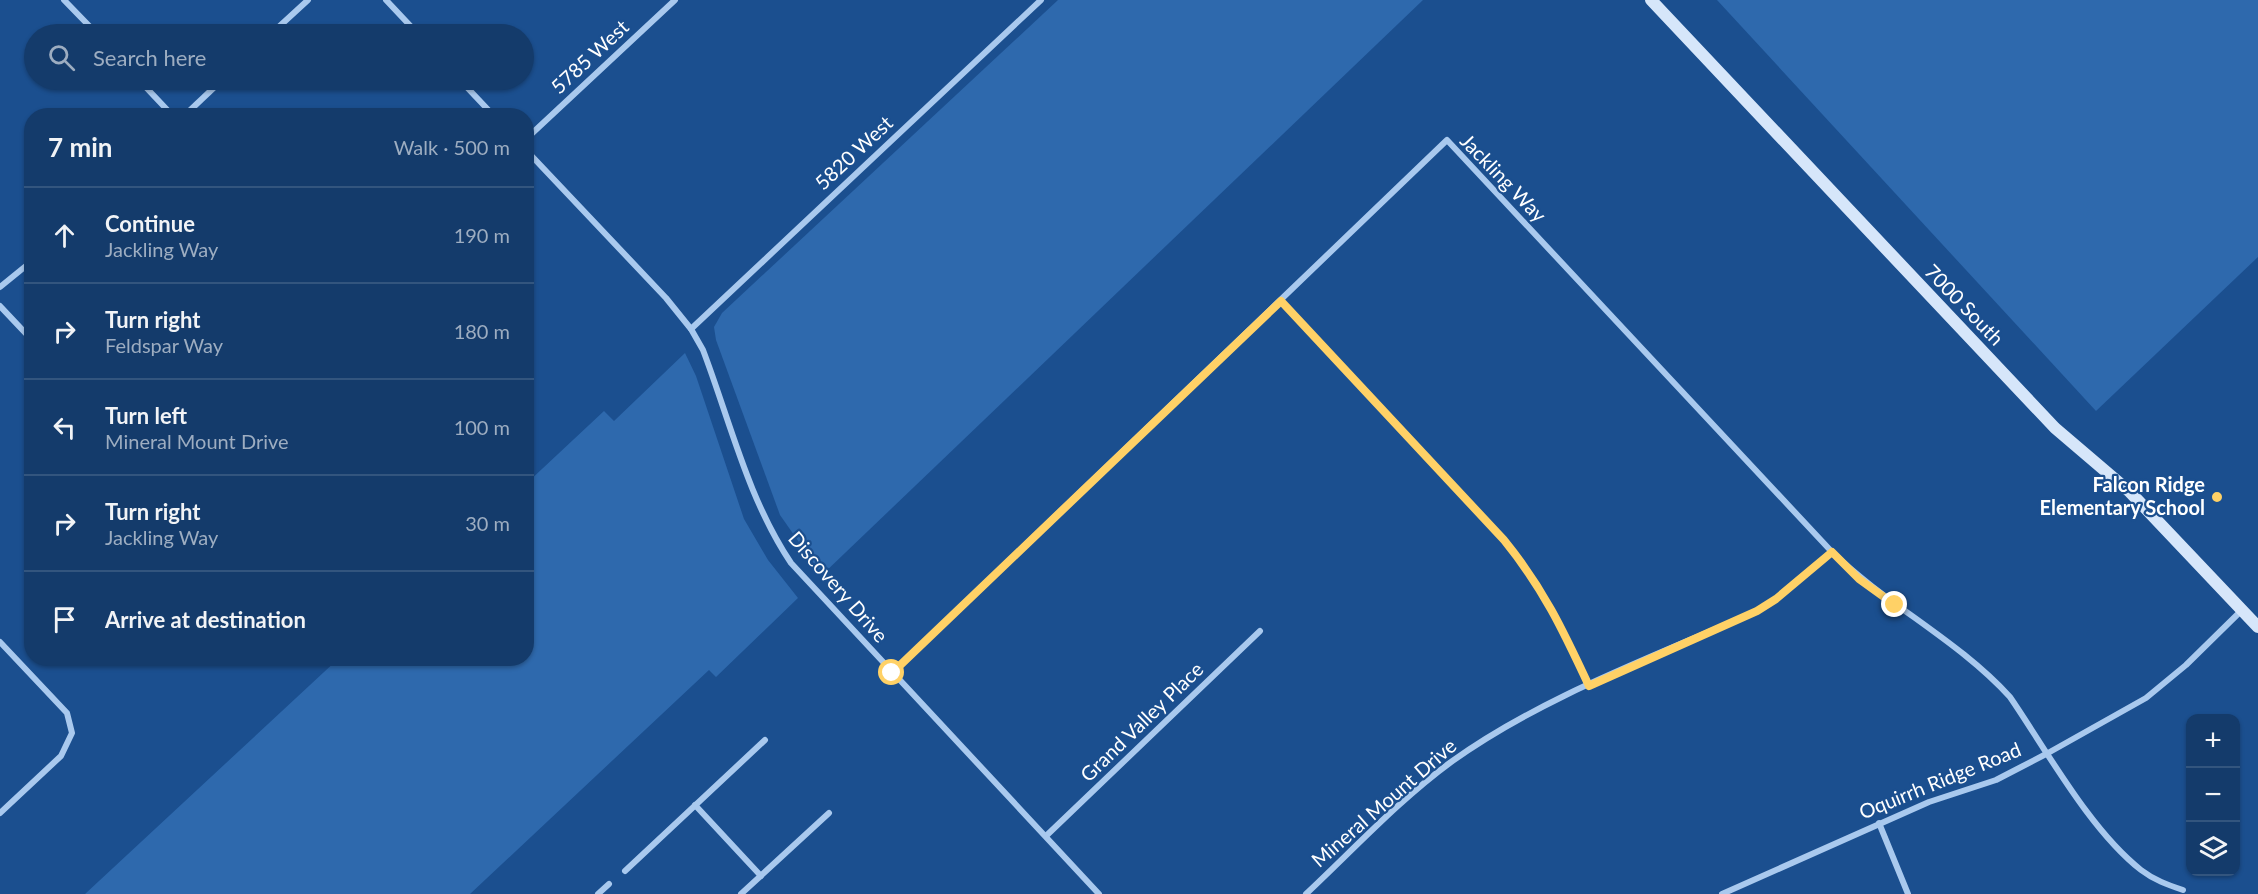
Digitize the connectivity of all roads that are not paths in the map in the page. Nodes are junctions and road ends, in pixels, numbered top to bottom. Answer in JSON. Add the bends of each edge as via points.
{"nodes":[{"id":1,"x":64,"y":0,"type":"edge"},
{"id":2,"x":308,"y":0,"type":"edge"},
{"id":3,"x":386,"y":0,"type":"edge"},
{"id":4,"x":675,"y":0,"type":"edge"},
{"id":5,"x":1041,"y":0,"type":"edge"},
{"id":6,"x":1651,"y":0,"type":"edge"},
{"id":7,"x":87,"y":24,"type":"edge"},
{"id":8,"x":282,"y":24,"type":"edge"},
{"id":9,"x":409,"y":24,"type":"edge"},
{"id":10,"x":148,"y":90,"type":"edge"},
{"id":11,"x":211,"y":90,"type":"edge"},
{"id":12,"x":469,"y":90,"type":"edge"},
{"id":13,"x":165,"y":108,"type":"edge"},
{"id":14,"x":192,"y":108,"type":"edge"},
{"id":15,"x":486,"y":108,"type":"edge"},
{"id":16,"x":534,"y":132,"type":"edge"},
{"id":17,"x":534,"y":158,"type":"edge"},
{"id":18,"x":24,"y":268,"type":"edge"},
{"id":19,"x":0,"y":287,"type":"edge"},
{"id":20,"x":1281,"y":301,"type":"junction"},
{"id":21,"x":0,"y":306,"type":"edge"},
{"id":22,"x":691,"y":329,"type":"junction"},
{"id":23,"x":24,"y":332,"type":"edge"},
{"id":24,"x":1832,"y":552,"type":"junction"},
{"id":25,"x":2242,"y":610,"type":"junction"},
{"id":26,"x":2258,"y":627,"type":"edge"},
{"id":27,"x":1260,"y":632,"type":"dead end"},
{"id":28,"x":0,"y":642,"type":"edge"},
{"id":29,"x":892,"y":673,"type":"junction"},
{"id":30,"x":1589,"y":686,"type":"junction"},
{"id":31,"x":765,"y":740,"type":"dead end"},
{"id":32,"x":2048,"y":753,"type":"junction"},
{"id":33,"x":695,"y":805,"type":"junction"},
{"id":34,"x":0,"y":813,"type":"edge"},
{"id":35,"x":829,"y":813,"type":"dead end"},
{"id":36,"x":1879,"y":823,"type":"junction"},
{"id":37,"x":1046,"y":837,"type":"junction"},
{"id":38,"x":626,"y":871,"type":"dead end"},
{"id":39,"x":761,"y":876,"type":"junction"},
{"id":40,"x":609,"y":884,"type":"dead end"},
{"id":41,"x":2183,"y":890,"type":"dead end"},
{"id":42,"x":598,"y":894,"type":"edge"},
{"id":43,"x":741,"y":894,"type":"edge"},
{"id":44,"x":1099,"y":894,"type":"edge"},
{"id":45,"x":1306,"y":894,"type":"edge"},
{"id":46,"x":1722,"y":894,"type":"edge"},
{"id":47,"x":1908,"y":894,"type":"edge"}],
"edges":[{"from":1,"to":7,"type":"street"},
{"from":2,"to":8,"type":"street"},
{"from":3,"to":9,"type":"street"},
{"from":4,"to":16,"type":"street","name":"5785 West"},
{"from":5,"to":22,"type":"street","name":"5820 West"},
{"from":6,"to":25,"type":"street","name":"7000 South","via":[[2055,428],[2130,492]]},
{"from":10,"to":13,"type":"street"},
{"from":11,"to":14,"type":"street"},
{"from":12,"to":15,"type":"street"},
{"from":17,"to":22,"type":"street","name":"Discovery Drive"},
{"from":18,"to":19,"type":"street"},
{"from":20,"to":24,"type":"street","name":"Jackling Way","via":[[1447,140]]},
{"from":20,"to":29,"type":"street","name":"Jackling Way"},
{"from":20,"to":30,"type":"street","via":[[1519,558],[1554,612]]},
{"from":21,"to":23,"type":"street"},
{"from":22,"to":29,"type":"street","name":"Discovery Drive","via":[[703,350],[772,534],[791,563]]},
{"from":24,"to":30,"type":"street","name":"Mineral Mount Drive","via":[[1757,611]]},
{"from":24,"to":32,"type":"street","name":"Jackling Way","via":[[1859,579],[1992,677]]},
{"from":25,"to":26,"type":"street","name":"7000 South"},
{"from":25,"to":32,"type":"street","name":"Oquirrh Ridge Road","via":[[2146,698]]},
{"from":27,"to":37,"type":"street","name":"Grand Valley Place"},
{"from":28,"to":34,"type":"street","via":[[67,713],[72,733],[61,756]]},
{"from":29,"to":37,"type":"street","name":"Discovery Drive"},
{"from":30,"to":45,"type":"street","name":"Mineral Mount Drive","via":[[1519,719],[1449,763]]},
{"from":31,"to":33,"type":"street"},
{"from":32,"to":36,"type":"street","name":"Oquirrh Ridge Road","via":[[1996,780],[1929,801]]},
{"from":32,"to":41,"type":"street","name":"Jackling Way","via":[[2109,838],[2141,870],[2161,883]]},
{"from":33,"to":38,"type":"street"},
{"from":33,"to":39,"type":"street"},
{"from":35,"to":39,"type":"street"},
{"from":36,"to":46,"type":"street","name":"Oquirrh Ridge Road"},
{"from":36,"to":47,"type":"street"},
{"from":37,"to":44,"type":"street","name":"Discovery Drive"},
{"from":39,"to":43,"type":"street"},
{"from":40,"to":42,"type":"street"}]}
